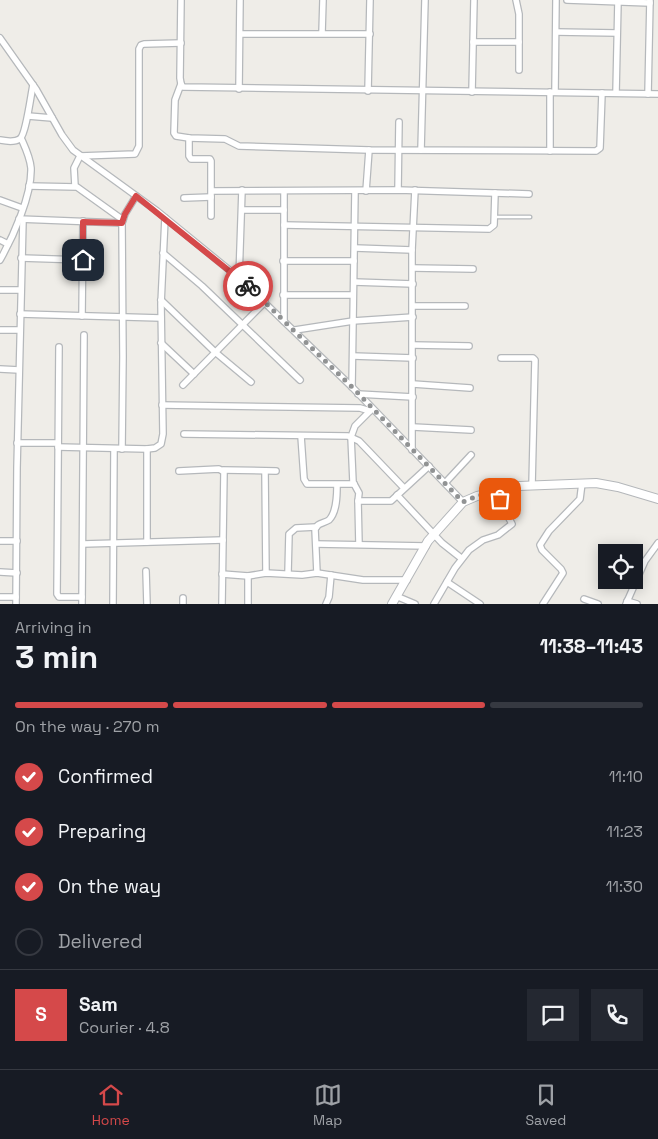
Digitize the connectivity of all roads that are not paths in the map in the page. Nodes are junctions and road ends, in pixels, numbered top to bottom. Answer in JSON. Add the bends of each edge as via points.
{"nodes":[{"id":1,"x":181,"y":0,"type":"edge"},
{"id":2,"x":240,"y":0,"type":"edge"},
{"id":3,"x":323,"y":0,"type":"edge"},
{"id":4,"x":370,"y":0,"type":"edge"},
{"id":5,"x":425,"y":0,"type":"edge"},
{"id":6,"x":474,"y":0,"type":"edge"},
{"id":7,"x":516,"y":0,"type":"edge"},
{"id":8,"x":556,"y":0,"type":"edge"},
{"id":9,"x":567,"y":0,"type":"edge"},
{"id":10,"x":618,"y":1,"type":"junction"},
{"id":11,"x":650,"y":1,"type":"edge"},
{"id":12,"x":556,"y":32,"type":"junction"},
{"id":13,"x":322,"y":33,"type":"junction"},
{"id":14,"x":617,"y":33,"type":"junction"},
{"id":15,"x":240,"y":34,"type":"junction"},
{"id":16,"x":370,"y":34,"type":"junction"},
{"id":17,"x":0,"y":38,"type":"edge"},
{"id":18,"x":473,"y":42,"type":"junction"},
{"id":19,"x":519,"y":42,"type":"junction"},
{"id":20,"x":181,"y":43,"type":"junction"},
{"id":21,"x":519,"y":70,"type":"dead end"},
{"id":22,"x":33,"y":84,"type":"junction"},
{"id":23,"x":181,"y":84,"type":"junction"},
{"id":24,"x":239,"y":88,"type":"junction"},
{"id":25,"x":368,"y":91,"type":"junction"},
{"id":26,"x":422,"y":91,"type":"junction"},
{"id":27,"x":472,"y":92,"type":"junction"},
{"id":28,"x":553,"y":92,"type":"junction"},
{"id":29,"x":602,"y":93,"type":"junction"},
{"id":30,"x":616,"y":93,"type":"junction"},
{"id":31,"x":648,"y":94,"type":"junction"},
{"id":32,"x":658,"y":94,"type":"edge"},
{"id":33,"x":28,"y":116,"type":"junction"},
{"id":34,"x":52,"y":118,"type":"junction"},
{"id":35,"x":400,"y":122,"type":"dead end"},
{"id":36,"x":20,"y":138,"type":"junction"},
{"id":37,"x":188,"y":138,"type":"junction"},
{"id":38,"x":0,"y":140,"type":"edge"},
{"id":39,"x":369,"y":150,"type":"junction"},
{"id":40,"x":400,"y":150,"type":"junction"},
{"id":41,"x":421,"y":150,"type":"junction"},
{"id":42,"x":550,"y":151,"type":"junction"},
{"id":43,"x":80,"y":156,"type":"junction"},
{"id":44,"x":29,"y":186,"type":"junction"},
{"id":45,"x":75,"y":186,"type":"junction"},
{"id":46,"x":242,"y":190,"type":"junction"},
{"id":47,"x":398,"y":190,"type":"junction"},
{"id":48,"x":415,"y":190,"type":"junction"},
{"id":49,"x":284,"y":191,"type":"junction"},
{"id":50,"x":355,"y":191,"type":"junction"},
{"id":51,"x":366,"y":191,"type":"junction"},
{"id":52,"x":494,"y":193,"type":"junction"},
{"id":53,"x":212,"y":194,"type":"junction"},
{"id":54,"x":529,"y":194,"type":"dead end"},
{"id":55,"x":136,"y":196,"type":"junction"},
{"id":56,"x":184,"y":198,"type":"dead end"},
{"id":57,"x":0,"y":200,"type":"edge"},
{"id":58,"x":22,"y":208,"type":"junction"},
{"id":59,"x":242,"y":210,"type":"junction"},
{"id":60,"x":284,"y":210,"type":"junction"},
{"id":61,"x":211,"y":216,"type":"dead end"},
{"id":62,"x":494,"y":217,"type":"junction"},
{"id":63,"x":530,"y":217,"type":"dead end"},
{"id":64,"x":165,"y":218,"type":"junction"},
{"id":65,"x":21,"y":219,"type":"junction"},
{"id":66,"x":123,"y":221,"type":"junction"},
{"id":67,"x":83,"y":222,"type":"junction"},
{"id":68,"x":284,"y":225,"type":"junction"},
{"id":69,"x":355,"y":226,"type":"junction"},
{"id":70,"x":413,"y":227,"type":"junction"},
{"id":71,"x":0,"y":240,"type":"edge"},
{"id":72,"x":8,"y":244,"type":"junction"},
{"id":73,"x":355,"y":248,"type":"junction"},
{"id":74,"x":412,"y":250,"type":"junction"},
{"id":75,"x":163,"y":253,"type":"junction"},
{"id":76,"x":21,"y":258,"type":"junction"},
{"id":77,"x":0,"y":260,"type":"edge"},
{"id":78,"x":83,"y":260,"type":"junction"},
{"id":79,"x":284,"y":261,"type":"junction"},
{"id":80,"x":354,"y":261,"type":"junction"},
{"id":81,"x":413,"y":268,"type":"junction"},
{"id":82,"x":472,"y":269,"type":"dead end"},
{"id":83,"x":239,"y":278,"type":"junction"},
{"id":84,"x":354,"y":282,"type":"junction"},
{"id":85,"x":413,"y":284,"type":"junction"},
{"id":86,"x":0,"y":290,"type":"edge"},
{"id":87,"x":20,"y":290,"type":"junction"},
{"id":88,"x":283,"y":295,"type":"junction"},
{"id":89,"x":354,"y":295,"type":"junction"},
{"id":90,"x":161,"y":300,"type":"junction"},
{"id":91,"x":265,"y":302,"type":"junction"},
{"id":92,"x":413,"y":306,"type":"junction"},
{"id":93,"x":466,"y":306,"type":"dead end"},
{"id":94,"x":20,"y":314,"type":"junction"},
{"id":95,"x":82,"y":316,"type":"junction"},
{"id":96,"x":123,"y":317,"type":"junction"},
{"id":97,"x":413,"y":317,"type":"junction"},
{"id":98,"x":161,"y":318,"type":"junction"},
{"id":99,"x":284,"y":321,"type":"junction"},
{"id":100,"x":354,"y":321,"type":"junction"},
{"id":101,"x":241,"y":324,"type":"junction"},
{"id":102,"x":0,"y":330,"type":"edge"},
{"id":103,"x":20,"y":330,"type":"junction"},
{"id":104,"x":294,"y":330,"type":"junction"},
{"id":105,"x":84,"y":335,"type":"dead end"},
{"id":106,"x":161,"y":343,"type":"junction"},
{"id":107,"x":413,"y":345,"type":"junction"},
{"id":108,"x":469,"y":346,"type":"dead end"},
{"id":109,"x":60,"y":348,"type":"dead end"},
{"id":110,"x":215,"y":352,"type":"junction"},
{"id":111,"x":353,"y":356,"type":"junction"},
{"id":112,"x":413,"y":358,"type":"junction"},
{"id":113,"x":501,"y":358,"type":"dead end"},
{"id":114,"x":0,"y":369,"type":"edge"},
{"id":115,"x":19,"y":370,"type":"junction"},
{"id":116,"x":194,"y":374,"type":"junction"},
{"id":117,"x":300,"y":380,"type":"dead end"},
{"id":118,"x":251,"y":382,"type":"dead end"},
{"id":119,"x":413,"y":384,"type":"junction"},
{"id":120,"x":183,"y":385,"type":"dead end"},
{"id":121,"x":352,"y":387,"type":"junction"},
{"id":122,"x":470,"y":388,"type":"dead end"},
{"id":123,"x":358,"y":394,"type":"junction"},
{"id":124,"x":413,"y":397,"type":"junction"},
{"id":125,"x":162,"y":405,"type":"junction"},
{"id":126,"x":371,"y":410,"type":"junction"},
{"id":127,"x":413,"y":427,"type":"junction"},
{"id":128,"x":472,"y":430,"type":"dead end"},
{"id":129,"x":184,"y":434,"type":"dead end"},
{"id":130,"x":301,"y":436,"type":"junction"},
{"id":131,"x":351,"y":437,"type":"junction"},
{"id":132,"x":17,"y":443,"type":"junction"},
{"id":133,"x":58,"y":445,"type":"junction"},
{"id":134,"x":83,"y":448,"type":"junction"},
{"id":135,"x":114,"y":449,"type":"junction"},
{"id":136,"x":122,"y":449,"type":"junction"},
{"id":137,"x":147,"y":449,"type":"junction"},
{"id":138,"x":412,"y":450,"type":"junction"},
{"id":139,"x":471,"y":455,"type":"dead end"},
{"id":140,"x":428,"y":466,"type":"junction"},
{"id":141,"x":179,"y":470,"type":"dead end"},
{"id":142,"x":223,"y":470,"type":"junction"},
{"id":143,"x":265,"y":471,"type":"junction"},
{"id":144,"x":276,"y":471,"type":"dead end"},
{"id":145,"x":445,"y":483,"type":"junction"},
{"id":146,"x":582,"y":483,"type":"junction"},
{"id":147,"x":354,"y":484,"type":"junction"},
{"id":148,"x":337,"y":485,"type":"junction"},
{"id":149,"x":532,"y":485,"type":"junction"},
{"id":150,"x":404,"y":488,"type":"junction"},
{"id":151,"x":498,"y":490,"type":"junction"},
{"id":152,"x":397,"y":495,"type":"junction"},
{"id":153,"x":658,"y":499,"type":"edge"},
{"id":154,"x":358,"y":502,"type":"junction"},
{"id":155,"x":463,"y":502,"type":"junction"},
{"id":156,"x":316,"y":527,"type":"junction"},
{"id":157,"x":434,"y":535,"type":"junction"},
{"id":158,"x":223,"y":540,"type":"junction"},
{"id":159,"x":0,"y":541,"type":"edge"},
{"id":160,"x":17,"y":541,"type":"junction"},
{"id":161,"x":147,"y":542,"type":"junction"},
{"id":162,"x":114,"y":543,"type":"junction"},
{"id":163,"x":658,"y":543,"type":"edge"},
{"id":164,"x":82,"y":544,"type":"junction"},
{"id":165,"x":316,"y":544,"type":"junction"},
{"id":166,"x":360,"y":544,"type":"junction"},
{"id":167,"x":426,"y":546,"type":"junction"},
{"id":168,"x":461,"y":558,"type":"junction"},
{"id":169,"x":146,"y":570,"type":"dead end"},
{"id":170,"x":0,"y":572,"type":"edge"},
{"id":171,"x":17,"y":573,"type":"junction"},
{"id":172,"x":266,"y":573,"type":"junction"},
{"id":173,"x":288,"y":573,"type":"junction"},
{"id":174,"x":317,"y":573,"type":"junction"},
{"id":175,"x":222,"y":574,"type":"junction"},
{"id":176,"x":331,"y":575,"type":"junction"},
{"id":177,"x":248,"y":576,"type":"junction"},
{"id":178,"x":406,"y":580,"type":"junction"},
{"id":179,"x":447,"y":582,"type":"junction"},
{"id":180,"x":0,"y":597,"type":"edge"},
{"id":181,"x":16,"y":597,"type":"junction"},
{"id":182,"x":82,"y":597,"type":"junction"},
{"id":183,"x":584,"y":599,"type":"dead end"},
{"id":184,"x":394,"y":600,"type":"edge"},
{"id":185,"x":626,"y":603,"type":"edge"},
{"id":186,"x":16,"y":604,"type":"edge"},
{"id":187,"x":82,"y":604,"type":"edge"},
{"id":188,"x":113,"y":604,"type":"edge"},
{"id":189,"x":147,"y":604,"type":"edge"},
{"id":190,"x":222,"y":604,"type":"edge"},
{"id":191,"x":248,"y":604,"type":"edge"},
{"id":192,"x":326,"y":604,"type":"edge"},
{"id":193,"x":415,"y":604,"type":"edge"},
{"id":194,"x":434,"y":604,"type":"edge"},
{"id":195,"x":480,"y":604,"type":"edge"},
{"id":196,"x":543,"y":604,"type":"edge"},
{"id":197,"x":598,"y":604,"type":"edge"},
{"id":198,"x":637,"y":604,"type":"edge"}],
"edges":[{"from":1,"to":20,"type":"street"},
{"from":2,"to":15,"type":"street"},
{"from":3,"to":13,"type":"street"},
{"from":4,"to":16,"type":"street"},
{"from":5,"to":26,"type":"street"},
{"from":6,"to":18,"type":"street"},
{"from":7,"to":19,"type":"street"},
{"from":8,"to":12,"type":"street"},
{"from":9,"to":10,"type":"street"},
{"from":10,"to":11,"type":"street"},
{"from":10,"to":14,"type":"street"},
{"from":11,"to":31,"type":"street"},
{"from":12,"to":14,"type":"street"},
{"from":12,"to":28,"type":"street"},
{"from":13,"to":15,"type":"street"},
{"from":13,"to":16,"type":"street"},
{"from":14,"to":30,"type":"street"},
{"from":15,"to":24,"type":"street"},
{"from":16,"to":25,"type":"street"},
{"from":17,"to":22,"type":"street"},
{"from":18,"to":19,"type":"street"},
{"from":18,"to":27,"type":"street"},
{"from":19,"to":21,"type":"street"},
{"from":20,"to":23,"type":"street"},
{"from":20,"to":43,"type":"street","via":[[144,44],[139,49],[139,146],[135,154]]},
{"from":22,"to":33,"type":"street"},
{"from":22,"to":34,"type":"street"},
{"from":23,"to":24,"type":"street","via":[[188,88]]},
{"from":23,"to":37,"type":"street","via":[[175,100],[174,133]]},
{"from":24,"to":25,"type":"street"},
{"from":25,"to":26,"type":"street"},
{"from":26,"to":27,"type":"street"},
{"from":26,"to":41,"type":"street"},
{"from":27,"to":28,"type":"street"},
{"from":28,"to":29,"type":"street"},
{"from":28,"to":42,"type":"street"},
{"from":29,"to":30,"type":"street"},
{"from":29,"to":42,"type":"street","via":[[598,150]]},
{"from":30,"to":31,"type":"street"},
{"from":31,"to":32,"type":"street"},
{"from":33,"to":34,"type":"street"},
{"from":33,"to":36,"type":"street"},
{"from":34,"to":43,"type":"street","via":[[68,144]]},
{"from":35,"to":40,"type":"street"},
{"from":36,"to":38,"type":"street"},
{"from":36,"to":44,"type":"street","via":[[30,163]]},
{"from":37,"to":39,"type":"street","via":[[225,140],[239,146]]},
{"from":37,"to":53,"type":"street","via":[[190,159],[211,160]]},
{"from":39,"to":40,"type":"street"},
{"from":39,"to":51,"type":"street"},
{"from":40,"to":41,"type":"street"},
{"from":40,"to":47,"type":"street"},
{"from":41,"to":42,"type":"street"},
{"from":43,"to":45,"type":"street","via":[[74,168]]},
{"from":43,"to":55,"type":"street"},
{"from":44,"to":45,"type":"street"},
{"from":44,"to":58,"type":"street"},
{"from":45,"to":66,"type":"street"},
{"from":46,"to":49,"type":"street"},
{"from":46,"to":53,"type":"street"},
{"from":46,"to":59,"type":"street"},
{"from":47,"to":48,"type":"street"},
{"from":47,"to":51,"type":"street"},
{"from":48,"to":52,"type":"street"},
{"from":48,"to":70,"type":"street"},
{"from":49,"to":50,"type":"street"},
{"from":49,"to":60,"type":"street"},
{"from":50,"to":51,"type":"street"},
{"from":50,"to":69,"type":"street"},
{"from":52,"to":54,"type":"street"},
{"from":52,"to":62,"type":"street"},
{"from":53,"to":56,"type":"street"},
{"from":53,"to":61,"type":"street"},
{"from":55,"to":64,"type":"street"},
{"from":55,"to":66,"type":"street"},
{"from":57,"to":58,"type":"street"},
{"from":58,"to":65,"type":"street"},
{"from":59,"to":60,"type":"street"},
{"from":59,"to":83,"type":"street"},
{"from":60,"to":68,"type":"street"},
{"from":62,"to":63,"type":"lane"},
{"from":62,"to":70,"type":"street","via":[[493,226],[489,229]]},
{"from":64,"to":75,"type":"street"},
{"from":64,"to":83,"type":"street"},
{"from":65,"to":67,"type":"street"},
{"from":65,"to":72,"type":"street"},
{"from":65,"to":76,"type":"street"},
{"from":66,"to":67,"type":"street"},
{"from":66,"to":96,"type":"street"},
{"from":67,"to":78,"type":"street"},
{"from":68,"to":69,"type":"street"},
{"from":68,"to":79,"type":"street"},
{"from":69,"to":70,"type":"street"},
{"from":69,"to":73,"type":"street"},
{"from":70,"to":74,"type":"street"},
{"from":71,"to":72,"type":"street"},
{"from":72,"to":77,"type":"street"},
{"from":73,"to":74,"type":"street"},
{"from":73,"to":80,"type":"street"},
{"from":74,"to":81,"type":"street"},
{"from":75,"to":90,"type":"street"},
{"from":75,"to":101,"type":"street"},
{"from":76,"to":78,"type":"street"},
{"from":76,"to":87,"type":"street"},
{"from":78,"to":95,"type":"street"},
{"from":79,"to":80,"type":"street"},
{"from":79,"to":88,"type":"street"},
{"from":80,"to":84,"type":"street"},
{"from":81,"to":82,"type":"street"},
{"from":81,"to":85,"type":"street"},
{"from":83,"to":91,"type":"street"},
{"from":84,"to":85,"type":"street"},
{"from":84,"to":89,"type":"street"},
{"from":85,"to":92,"type":"street"},
{"from":86,"to":87,"type":"street"},
{"from":87,"to":94,"type":"street"},
{"from":88,"to":89,"type":"street"},
{"from":88,"to":99,"type":"street"},
{"from":89,"to":100,"type":"street"},
{"from":90,"to":98,"type":"street"},
{"from":90,"to":110,"type":"street"},
{"from":91,"to":99,"type":"street"},
{"from":91,"to":101,"type":"street"},
{"from":92,"to":93,"type":"street"},
{"from":92,"to":97,"type":"street"},
{"from":94,"to":95,"type":"street"},
{"from":94,"to":103,"type":"street"},
{"from":95,"to":96,"type":"street"},
{"from":96,"to":98,"type":"street"},
{"from":96,"to":136,"type":"street"},
{"from":97,"to":100,"type":"street"},
{"from":97,"to":107,"type":"street"},
{"from":98,"to":106,"type":"street"},
{"from":99,"to":104,"type":"street"},
{"from":100,"to":104,"type":"street"},
{"from":100,"to":111,"type":"street"},
{"from":101,"to":110,"type":"street"},
{"from":101,"to":117,"type":"street"},
{"from":102,"to":103,"type":"street"},
{"from":103,"to":115,"type":"street"},
{"from":104,"to":121,"type":"street"},
{"from":105,"to":134,"type":"street"},
{"from":106,"to":116,"type":"street"},
{"from":106,"to":125,"type":"street"},
{"from":107,"to":108,"type":"street"},
{"from":107,"to":112,"type":"street"},
{"from":109,"to":133,"type":"street"},
{"from":110,"to":116,"type":"street"},
{"from":110,"to":118,"type":"street"},
{"from":111,"to":112,"type":"street"},
{"from":111,"to":121,"type":"street"},
{"from":112,"to":119,"type":"street"},
{"from":113,"to":149,"type":"street","via":[[535,360]]},
{"from":114,"to":115,"type":"street"},
{"from":115,"to":132,"type":"street"},
{"from":116,"to":120,"type":"street"},
{"from":119,"to":122,"type":"street"},
{"from":119,"to":124,"type":"street"},
{"from":121,"to":123,"type":"street"},
{"from":123,"to":124,"type":"street"},
{"from":123,"to":126,"type":"street"},
{"from":124,"to":127,"type":"street"},
{"from":125,"to":126,"type":"street"},
{"from":125,"to":137,"type":"street","via":[[162,441],[159,446]]},
{"from":126,"to":131,"type":"street","via":[[355,426]]},
{"from":126,"to":138,"type":"street"},
{"from":127,"to":128,"type":"street"},
{"from":127,"to":138,"type":"street"},
{"from":129,"to":130,"type":"street"},
{"from":130,"to":131,"type":"street"},
{"from":130,"to":148,"type":"street","via":[[305,482]]},
{"from":131,"to":147,"type":"street"},
{"from":131,"to":150,"type":"street"},
{"from":132,"to":133,"type":"street"},
{"from":132,"to":160,"type":"street"},
{"from":133,"to":134,"type":"street"},
{"from":133,"to":182,"type":"street","via":[[57,594],[59,598]]},
{"from":134,"to":135,"type":"street"},
{"from":134,"to":164,"type":"street"},
{"from":135,"to":136,"type":"street"},
{"from":135,"to":162,"type":"street"},
{"from":136,"to":137,"type":"street"},
{"from":137,"to":161,"type":"street"},
{"from":138,"to":140,"type":"street"},
{"from":139,"to":145,"type":"street"},
{"from":140,"to":145,"type":"street"},
{"from":140,"to":150,"type":"street"},
{"from":141,"to":142,"type":"street"},
{"from":142,"to":143,"type":"street"},
{"from":142,"to":158,"type":"street"},
{"from":143,"to":144,"type":"street"},
{"from":143,"to":172,"type":"street"},
{"from":145,"to":155,"type":"street"},
{"from":146,"to":149,"type":"street"},
{"from":146,"to":153,"type":"street","via":[[608,484]]},
{"from":146,"to":196,"type":"street","via":[[580,499],[540,545],[563,573]]},
{"from":147,"to":148,"type":"street"},
{"from":147,"to":154,"type":"street","via":[[359,490]]},
{"from":148,"to":156,"type":"street","via":[[331,516]]},
{"from":149,"to":151,"type":"street"},
{"from":150,"to":152,"type":"street"},
{"from":151,"to":155,"type":"street"},
{"from":151,"to":168,"type":"street","via":[[512,524],[498,536],[483,540],[468,550]]},
{"from":152,"to":154,"type":"street","via":[[387,502]]},
{"from":152,"to":157,"type":"street"},
{"from":154,"to":166,"type":"street"},
{"from":155,"to":157,"type":"street"},
{"from":156,"to":165,"type":"street"},
{"from":156,"to":173,"type":"street","via":[[299,527],[290,534]]},
{"from":157,"to":167,"type":"street"},
{"from":157,"to":168,"type":"street"},
{"from":158,"to":161,"type":"street"},
{"from":158,"to":175,"type":"street"},
{"from":159,"to":160,"type":"street"},
{"from":160,"to":171,"type":"street"},
{"from":161,"to":162,"type":"street"},
{"from":162,"to":164,"type":"street"},
{"from":162,"to":188,"type":"street"},
{"from":163,"to":185,"type":"street","via":[[645,561]]},
{"from":164,"to":182,"type":"street"},
{"from":165,"to":166,"type":"street"},
{"from":165,"to":174,"type":"street"},
{"from":166,"to":167,"type":"street"},
{"from":167,"to":178,"type":"street"},
{"from":168,"to":179,"type":"street"},
{"from":169,"to":189,"type":"street"},
{"from":170,"to":171,"type":"street"},
{"from":171,"to":181,"type":"street"},
{"from":172,"to":173,"type":"street"},
{"from":172,"to":177,"type":"street"},
{"from":173,"to":174,"type":"street"},
{"from":174,"to":176,"type":"street"},
{"from":175,"to":177,"type":"street"},
{"from":175,"to":190,"type":"street"},
{"from":176,"to":178,"type":"street","via":[[363,580]]},
{"from":176,"to":192,"type":"street"},
{"from":177,"to":191,"type":"street"},
{"from":178,"to":184,"type":"street"},
{"from":179,"to":194,"type":"street"},
{"from":179,"to":195,"type":"street"},
{"from":180,"to":181,"type":"street"},
{"from":181,"to":186,"type":"street"},
{"from":182,"to":187,"type":"street"},
{"from":183,"to":197,"type":"street"},
{"from":184,"to":193,"type":"street"},
{"from":185,"to":198,"type":"street"}]}
